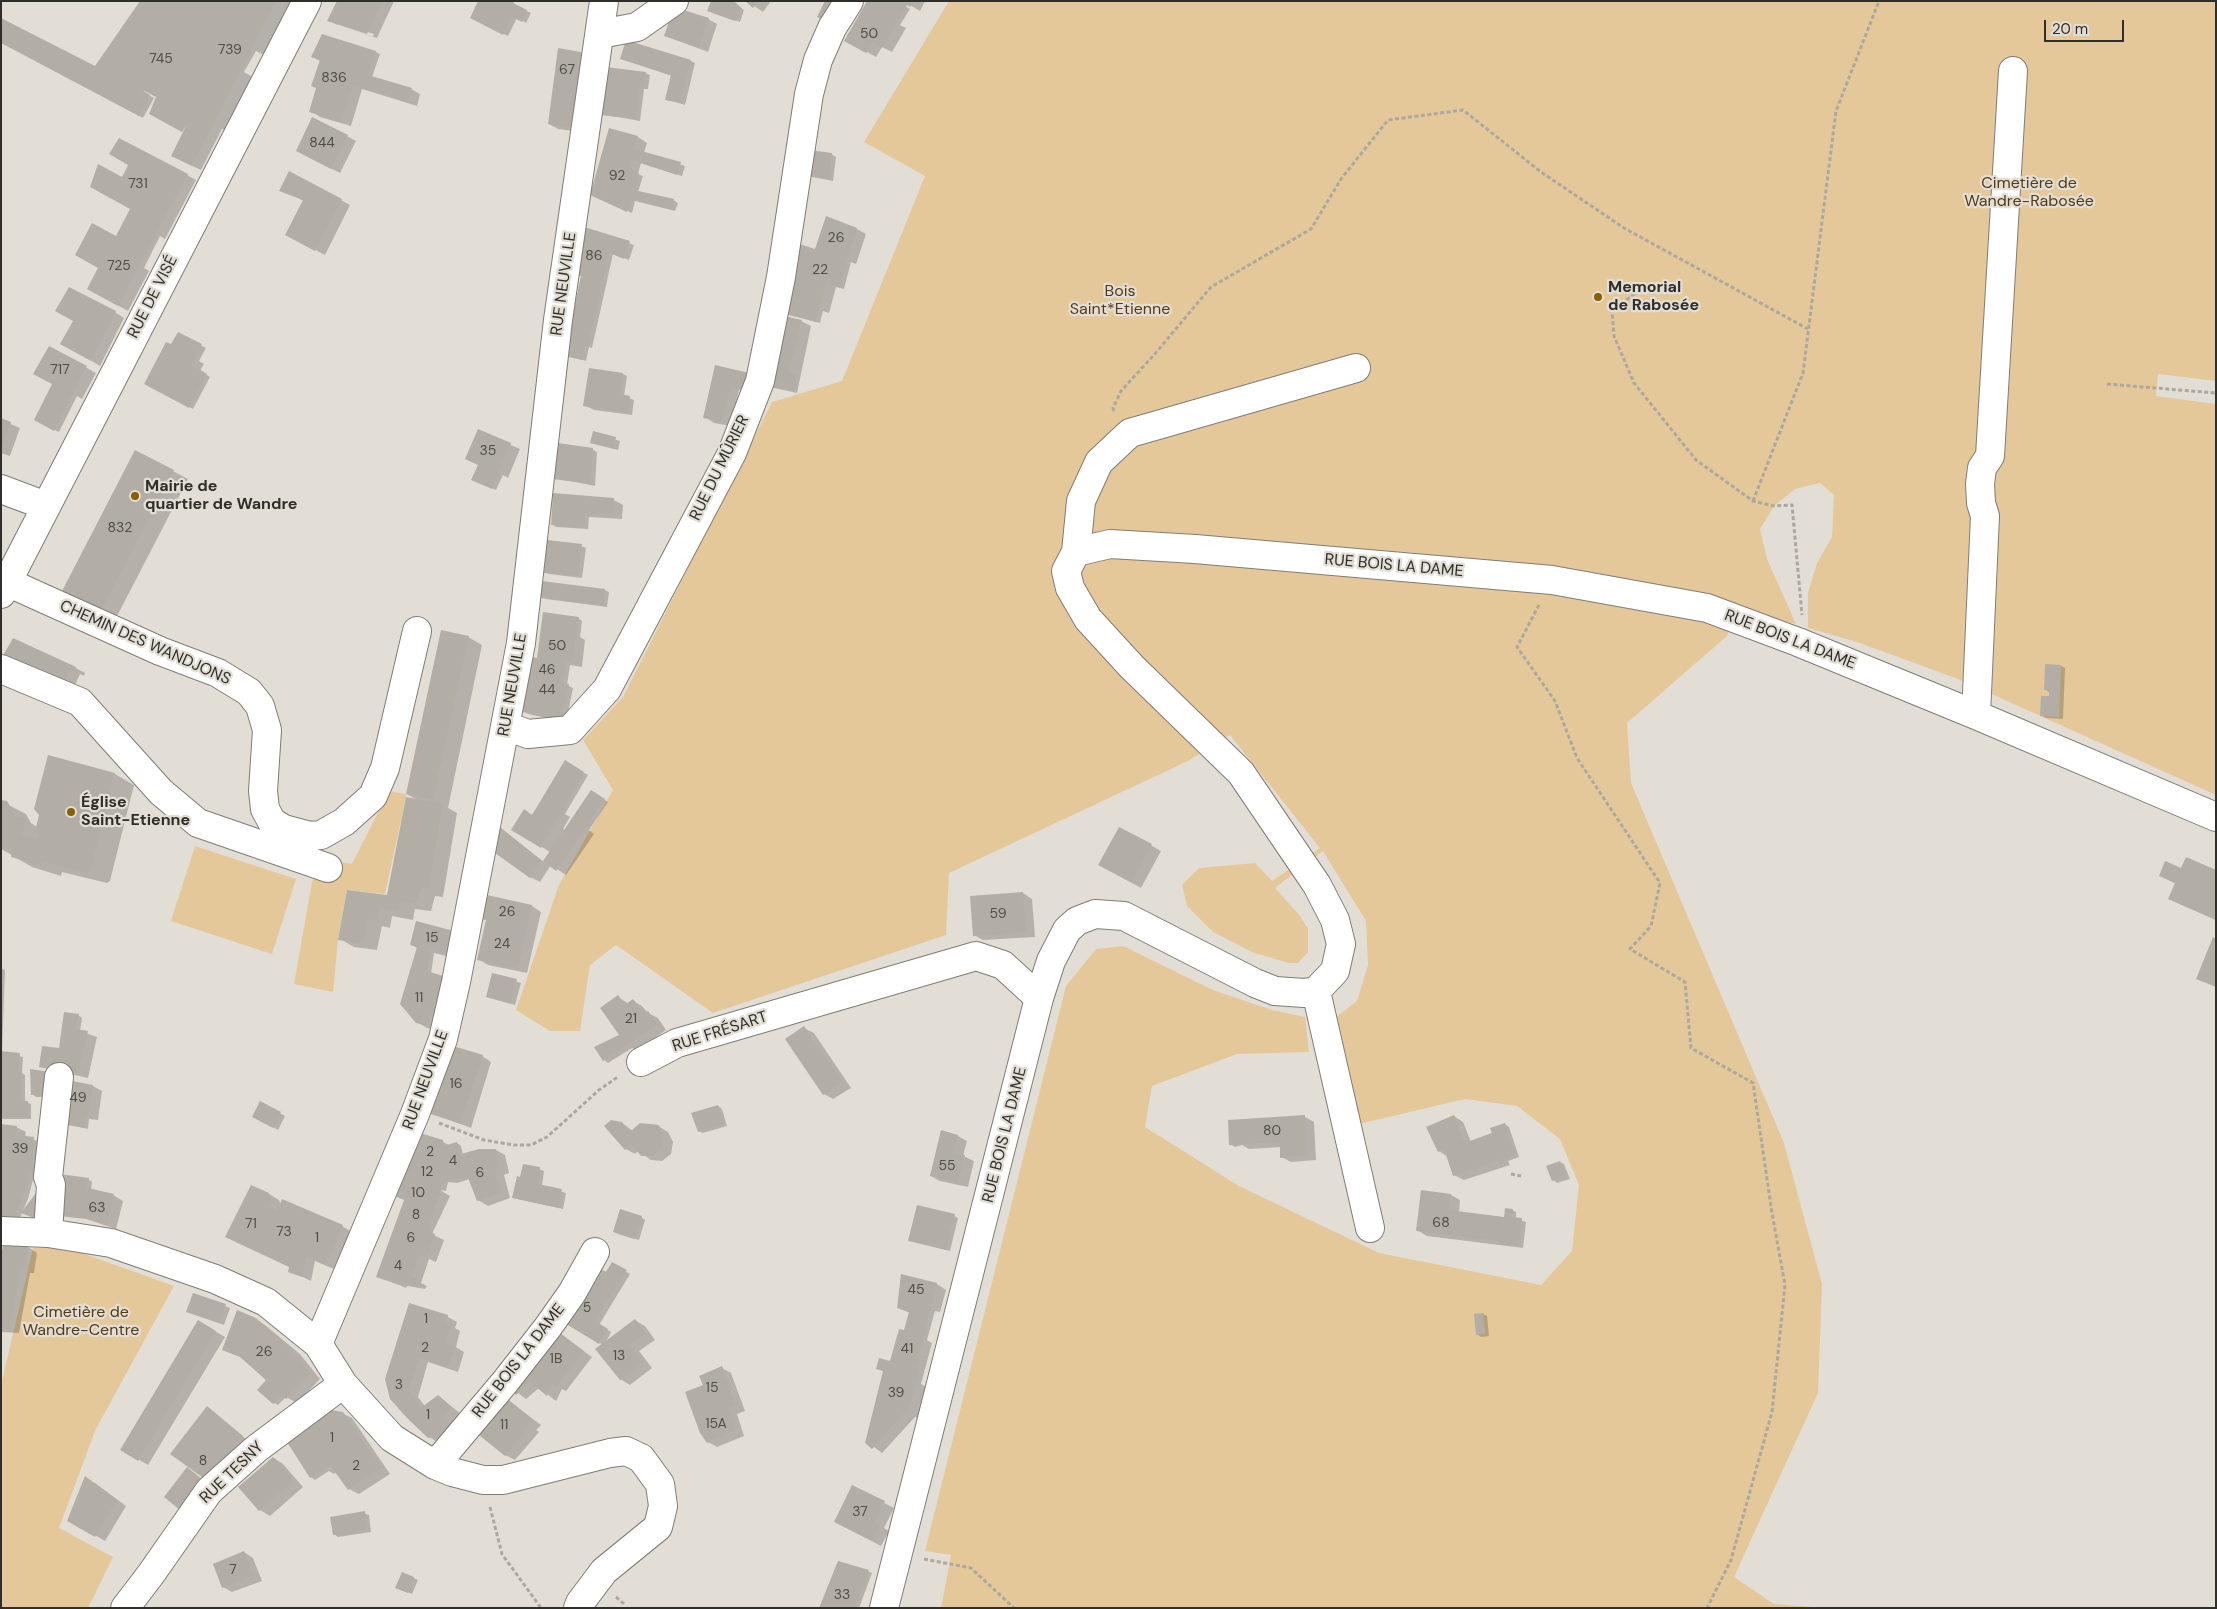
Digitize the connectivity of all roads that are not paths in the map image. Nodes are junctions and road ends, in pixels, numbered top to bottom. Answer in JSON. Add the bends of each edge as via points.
{"nodes":[{"id":1,"x":307,"y":1,"type":"edge"},
{"id":2,"x":604,"y":1,"type":"edge"},
{"id":3,"x":674,"y":1,"type":"edge"},
{"id":4,"x":849,"y":1,"type":"edge"},
{"id":5,"x":600,"y":34,"type":"junction"},
{"id":6,"x":2013,"y":71,"type":"dead end"},
{"id":7,"x":1356,"y":368,"type":"dead end"},
{"id":8,"x":1,"y":489,"type":"edge"},
{"id":9,"x":46,"y":506,"type":"junction"},
{"id":10,"x":1076,"y":552,"type":"junction"},
{"id":11,"x":4,"y":588,"type":"edge"},
{"id":12,"x":417,"y":631,"type":"dead end"},
{"id":13,"x":1,"y":669,"type":"edge"},
{"id":14,"x":1976,"y":715,"type":"junction"},
{"id":15,"x":506,"y":726,"type":"junction"},
{"id":16,"x":2216,"y":817,"type":"edge"},
{"id":17,"x":328,"y":868,"type":"dead end"},
{"id":18,"x":1316,"y":991,"type":"junction"},
{"id":19,"x":1039,"y":998,"type":"junction"},
{"id":20,"x":641,"y":1062,"type":"road end"},
{"id":21,"x":59,"y":1077,"type":"dead end"},
{"id":22,"x":1370,"y":1228,"type":"dead end"},
{"id":23,"x":1,"y":1231,"type":"edge"},
{"id":24,"x":48,"y":1233,"type":"junction"},
{"id":25,"x":595,"y":1252,"type":"dead end"},
{"id":26,"x":318,"y":1344,"type":"junction"},
{"id":27,"x":343,"y":1384,"type":"junction"},
{"id":28,"x":434,"y":1465,"type":"junction"},
{"id":29,"x":125,"y":1608,"type":"edge"},
{"id":30,"x":578,"y":1608,"type":"edge"},
{"id":31,"x":884,"y":1608,"type":"edge"}],
"edges":[{"from":1,"to":9,"type":"street","name":"RUE DE VISÉ"},
{"from":2,"to":5,"type":"street","name":"RUE NEUVILLE"},
{"from":3,"to":5,"type":"street","via":[[637,27]]},
{"from":4,"to":15,"type":"street","name":"RUE DU MÛRIER","via":[[818,60],[809,94],[781,277],[760,381],[732,453],[606,689],[570,730],[528,734]]},
{"from":5,"to":15,"type":"street","name":"RUE NEUVILLE","via":[[558,320],[521,643]]},
{"from":6,"to":14,"type":"street","via":[[1990,456],[1996,469],[1997,486],[1994,502],[1985,516]]},
{"from":7,"to":10,"type":"street","via":[[1130,433],[1099,462],[1081,502]]},
{"from":8,"to":9,"type":"street"},
{"from":9,"to":11,"type":"street","name":"RUE DE VISÉ"},
{"from":10,"to":14,"type":"street","name":"RUE BOIS LA DAME","via":[[1110,544],[1552,580],[1707,608]]},
{"from":10,"to":18,"type":"street","via":[[1066,571],[1070,588],[1088,619],[1132,667],[1241,773],[1317,885],[1335,920],[1342,944],[1335,971]]},
{"from":11,"to":12,"type":"street","name":"CHEMIN DES WANDJONS","via":[[218,673],[249,692],[260,706],[267,730],[265,809],[272,822],[310,836],[321,835],[344,822],[374,796],[385,768]]},
{"from":13,"to":17,"type":"street","via":[[80,702],[161,792],[198,822]]},
{"from":14,"to":16,"type":"street","name":"RUE BOIS LA DAME"},
{"from":15,"to":26,"type":"street","name":"RUE NEUVILLE","via":[[443,1039],[415,1114]]},
{"from":18,"to":19,"type":"street","name":"RUE BOIS LA DAME","via":[[1275,991],[1124,916],[1095,914],[1077,921],[1067,930],[1051,961]]},
{"from":18,"to":22,"type":"street"},
{"from":19,"to":20,"type":"street","name":"RUE FRÉSART","via":[[1003,965],[976,956],[677,1044]]},
{"from":19,"to":31,"type":"street","name":"RUE BOIS LA DAME"},
{"from":21,"to":24,"type":"street","via":[[48,1177],[51,1185]]},
{"from":23,"to":24,"type":"street"},
{"from":24,"to":26,"type":"street","via":[[111,1243],[215,1279],[266,1302]]},
{"from":25,"to":28,"type":"street","name":"RUE BOIS LA DAME","via":[[548,1327]]},
{"from":26,"to":27,"type":"street"},
{"from":27,"to":28,"type":"street","via":[[392,1438]]},
{"from":27,"to":29,"type":"street","name":"RUE TESNY","via":[[256,1449],[209,1491]]},
{"from":28,"to":30,"type":"street","via":[[483,1480],[503,1480],[610,1453],[626,1451],[642,1458],[660,1484],[663,1506],[658,1526],[604,1571]]}]}
